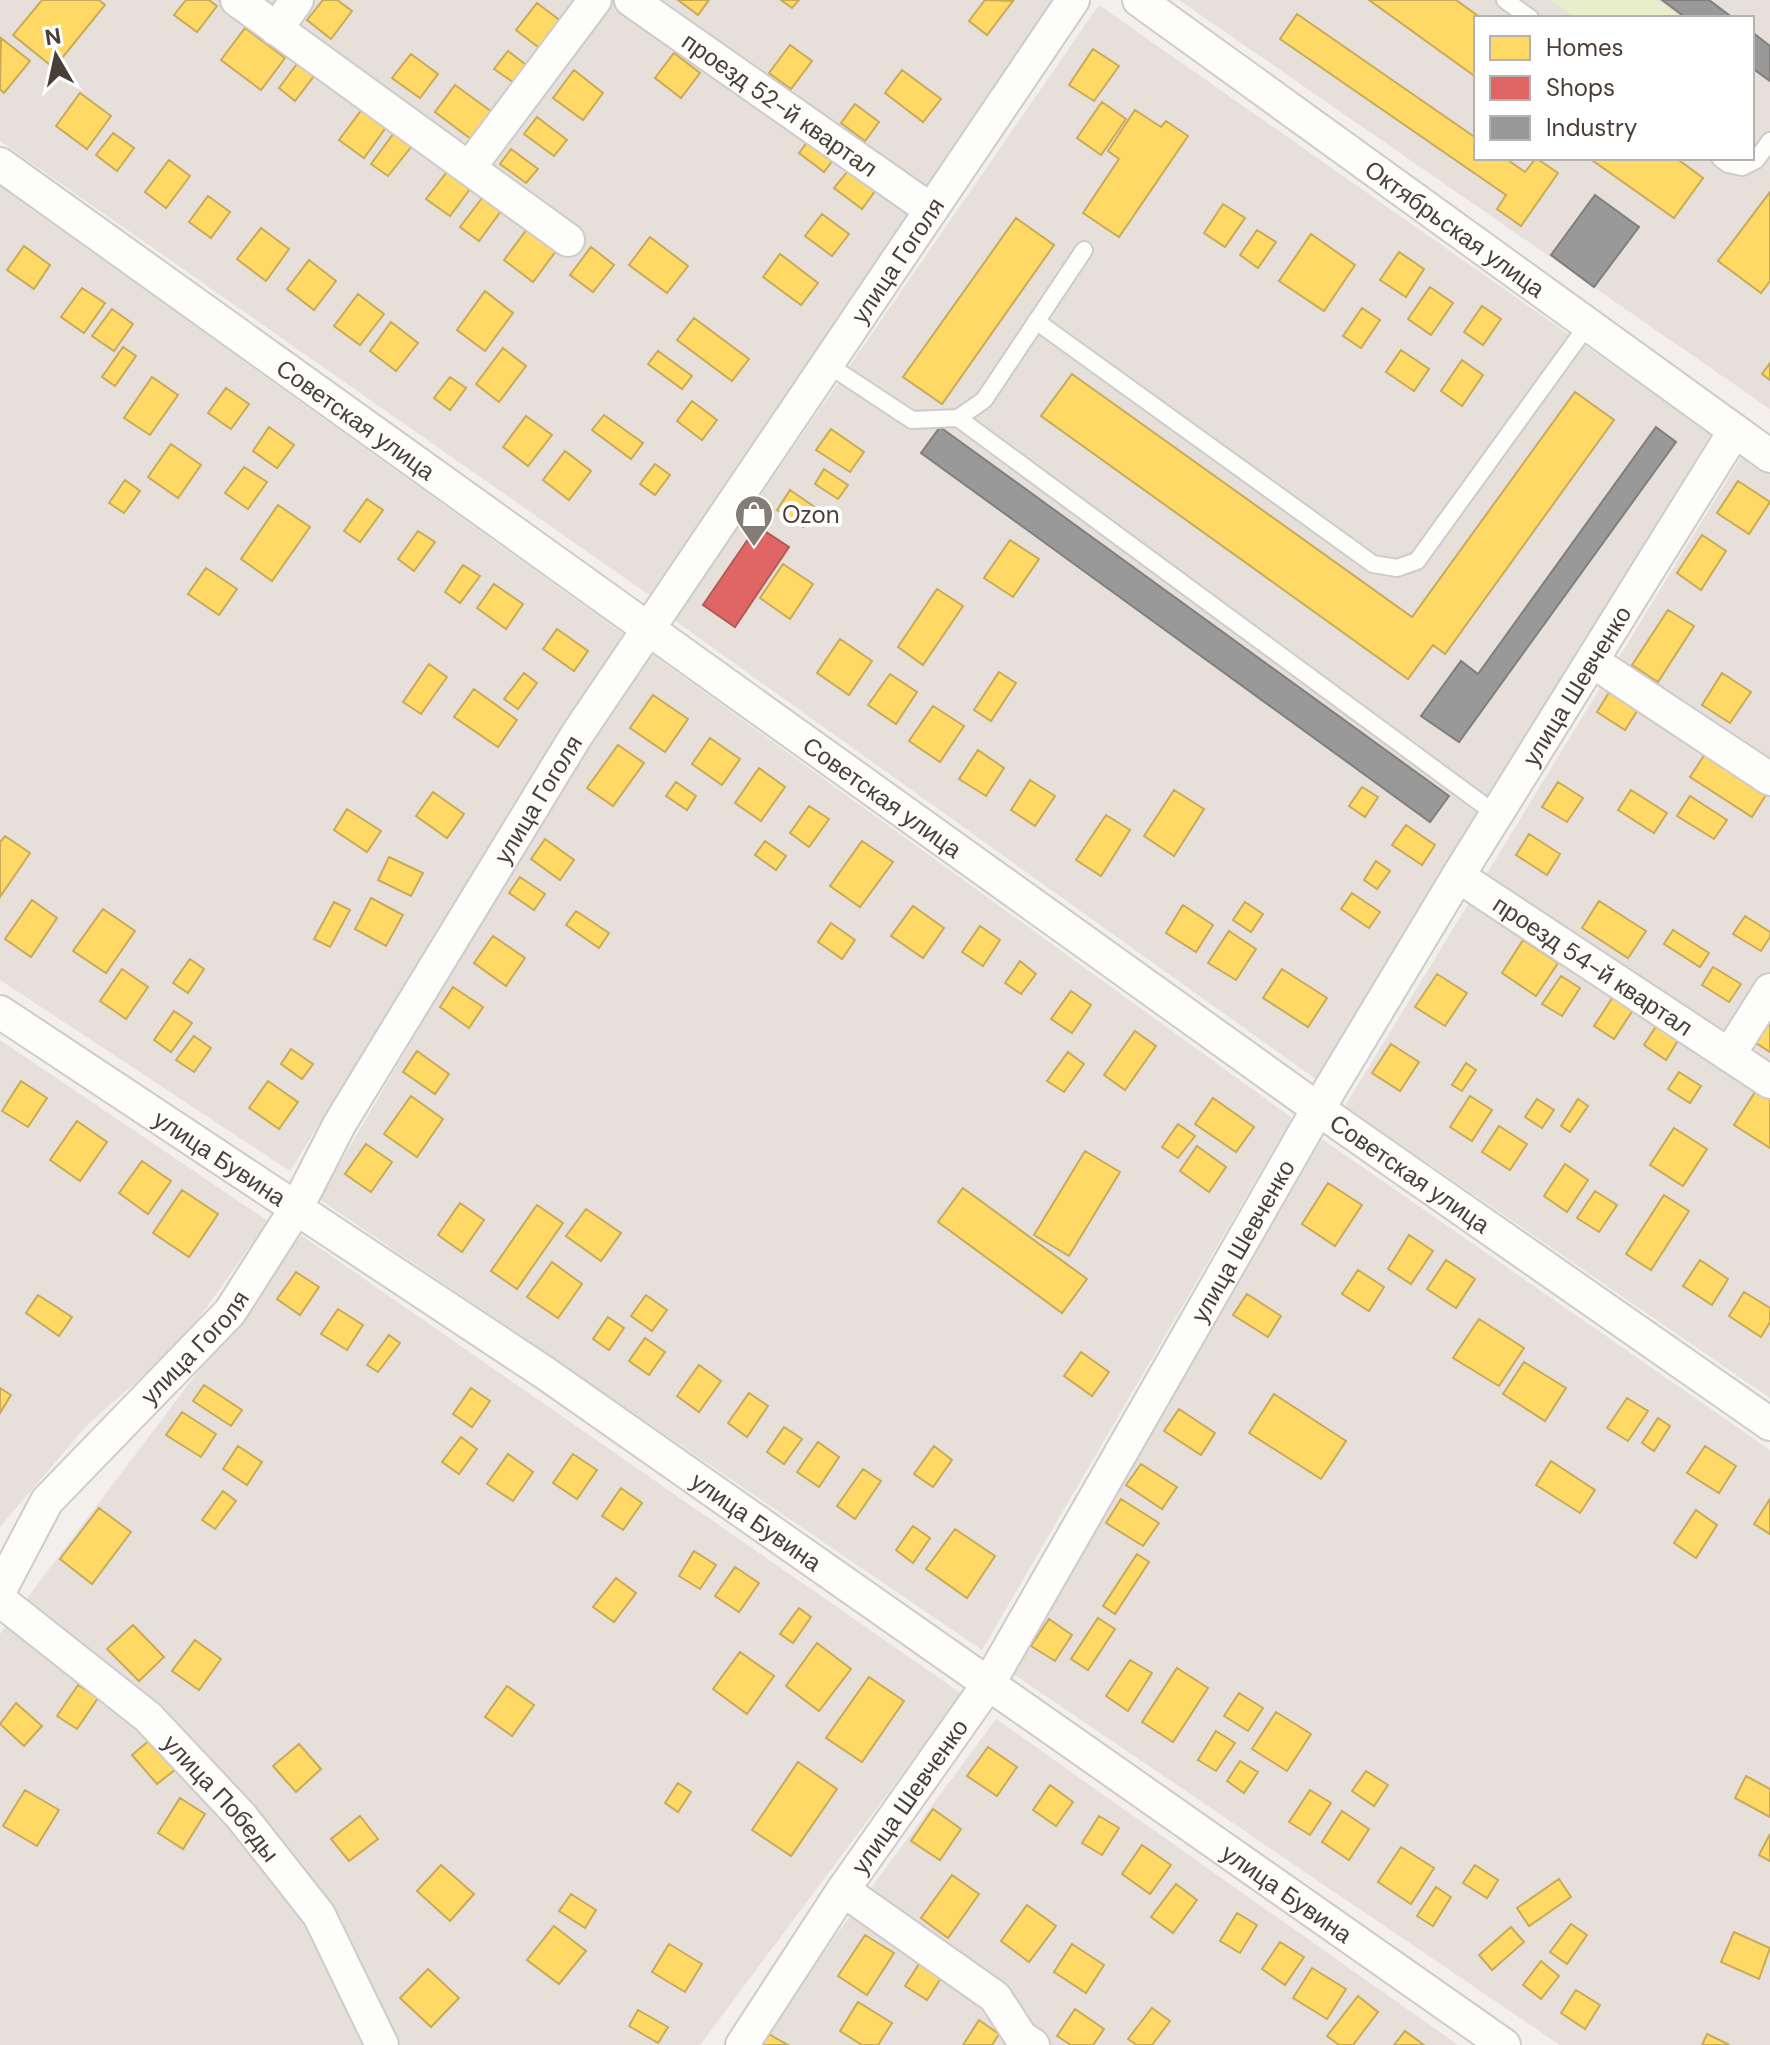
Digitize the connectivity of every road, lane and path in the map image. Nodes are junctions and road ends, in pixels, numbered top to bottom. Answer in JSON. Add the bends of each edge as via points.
{"nodes":[{"id":1,"x":237,"y":0,"type":"edge"},
{"id":2,"x":297,"y":0,"type":"edge"},
{"id":3,"x":595,"y":0,"type":"edge"},
{"id":4,"x":631,"y":0,"type":"edge"},
{"id":5,"x":1073,"y":0,"type":"edge"},
{"id":6,"x":1139,"y":0,"type":"edge"},
{"id":7,"x":1505,"y":0,"type":"edge"},
{"id":8,"x":1527,"y":16,"type":"edge"},
{"id":9,"x":276,"y":29,"type":"junction"},
{"id":10,"x":1770,"y":141,"type":"edge"},
{"id":11,"x":1723,"y":160,"type":"edge"},
{"id":12,"x":0,"y":164,"type":"edge"},
{"id":13,"x":469,"y":168,"type":"junction"},
{"id":14,"x":931,"y":210,"type":"junction"},
{"id":15,"x":568,"y":240,"type":"dead end"},
{"id":16,"x":1084,"y":250,"type":"dead end"},
{"id":17,"x":1036,"y":321,"type":"junction"},
{"id":18,"x":1589,"y":323,"type":"junction"},
{"id":19,"x":827,"y":364,"type":"junction"},
{"id":20,"x":958,"y":418,"type":"junction"},
{"id":21,"x":1734,"y":432,"type":"junction"},
{"id":22,"x":1770,"y":456,"type":"edge"},
{"id":23,"x":647,"y":629,"type":"junction"},
{"id":24,"x":1592,"y":661,"type":"junction"},
{"id":25,"x":1770,"y":779,"type":"edge"},
{"id":26,"x":1497,"y":815,"type":"junction"},
{"id":27,"x":1458,"y":876,"type":"junction"},
{"id":28,"x":1770,"y":990,"type":"edge"},
{"id":29,"x":0,"y":1012,"type":"edge"},
{"id":30,"x":1729,"y":1055,"type":"junction"},
{"id":31,"x":1770,"y":1082,"type":"edge"},
{"id":32,"x":1318,"y":1109,"type":"junction"},
{"id":33,"x":297,"y":1207,"type":"junction"},
{"id":34,"x":1770,"y":1424,"type":"edge"},
{"id":35,"x":0,"y":1590,"type":"edge"},
{"id":36,"x":0,"y":1600,"type":"edge"},
{"id":37,"x":989,"y":1683,"type":"junction"},
{"id":38,"x":843,"y":1890,"type":"junction"},
{"id":39,"x":382,"y":2045,"type":"edge"},
{"id":40,"x":742,"y":2045,"type":"edge"},
{"id":41,"x":1033,"y":2045,"type":"edge"},
{"id":42,"x":1504,"y":2045,"type":"edge"}],
"edges":[{"from":1,"to":9,"type":"street"},
{"from":2,"to":9,"type":"street"},
{"from":3,"to":13,"type":"street"},
{"from":4,"to":14,"type":"street","name":"проезд 52-й квартал"},
{"from":5,"to":14,"type":"street","name":"улица Гоголя"},
{"from":6,"to":18,"type":"street","name":"Октябрьская улица"},
{"from":7,"to":8,"type":"lane"},
{"from":9,"to":13,"type":"street"},
{"from":10,"to":11,"type":"lane","via":[[1756,160],[1742,167]]},
{"from":12,"to":23,"type":"street","name":"Советская улица"},
{"from":13,"to":15,"type":"street"},
{"from":14,"to":19,"type":"street","name":"улица Гоголя"},
{"from":16,"to":17,"type":"lane"},
{"from":17,"to":18,"type":"lane","via":[[1373,564],[1397,568],[1417,561]]},
{"from":17,"to":20,"type":"lane","via":[[984,400]]},
{"from":18,"to":21,"type":"street","name":"Октябрьская улица"},
{"from":19,"to":20,"type":"lane","via":[[912,420]]},
{"from":19,"to":23,"type":"street","name":"улица Гоголя"},
{"from":20,"to":26,"type":"lane"},
{"from":21,"to":22,"type":"street","name":"Октябрьская улица"},
{"from":21,"to":24,"type":"street","name":"улица Шевченко"},
{"from":23,"to":32,"type":"street","name":"Советская улица"},
{"from":23,"to":33,"type":"street","name":"улица Гоголя","via":[[339,1125]]},
{"from":24,"to":25,"type":"street"},
{"from":24,"to":26,"type":"street","name":"улица Шевченко"},
{"from":26,"to":27,"type":"street","name":"улица Шевченко"},
{"from":27,"to":30,"type":"street","name":"проезд 54-й квартал"},
{"from":27,"to":32,"type":"street","name":"улица Шевченко"},
{"from":28,"to":30,"type":"street"},
{"from":29,"to":33,"type":"street","name":"улица Бувина"},
{"from":30,"to":31,"type":"street","name":"проезд 54-й квартал"},
{"from":32,"to":34,"type":"street","name":"Советская улица"},
{"from":32,"to":37,"type":"street","name":"улица Шевченко"},
{"from":33,"to":35,"type":"street","name":"улица Гоголя","via":[[230,1312],[47,1501]]},
{"from":33,"to":37,"type":"street","name":"улица Бувина"},
{"from":36,"to":39,"type":"street","name":"улица Победы","via":[[148,1717],[241,1816],[319,1915]]},
{"from":37,"to":38,"type":"street","name":"улица Шевченко"},
{"from":37,"to":42,"type":"street","name":"улица Бувина"},
{"from":38,"to":40,"type":"street","name":"улица Шевченко"},
{"from":38,"to":41,"type":"street","via":[[995,1997],[1021,2037]]}]}
